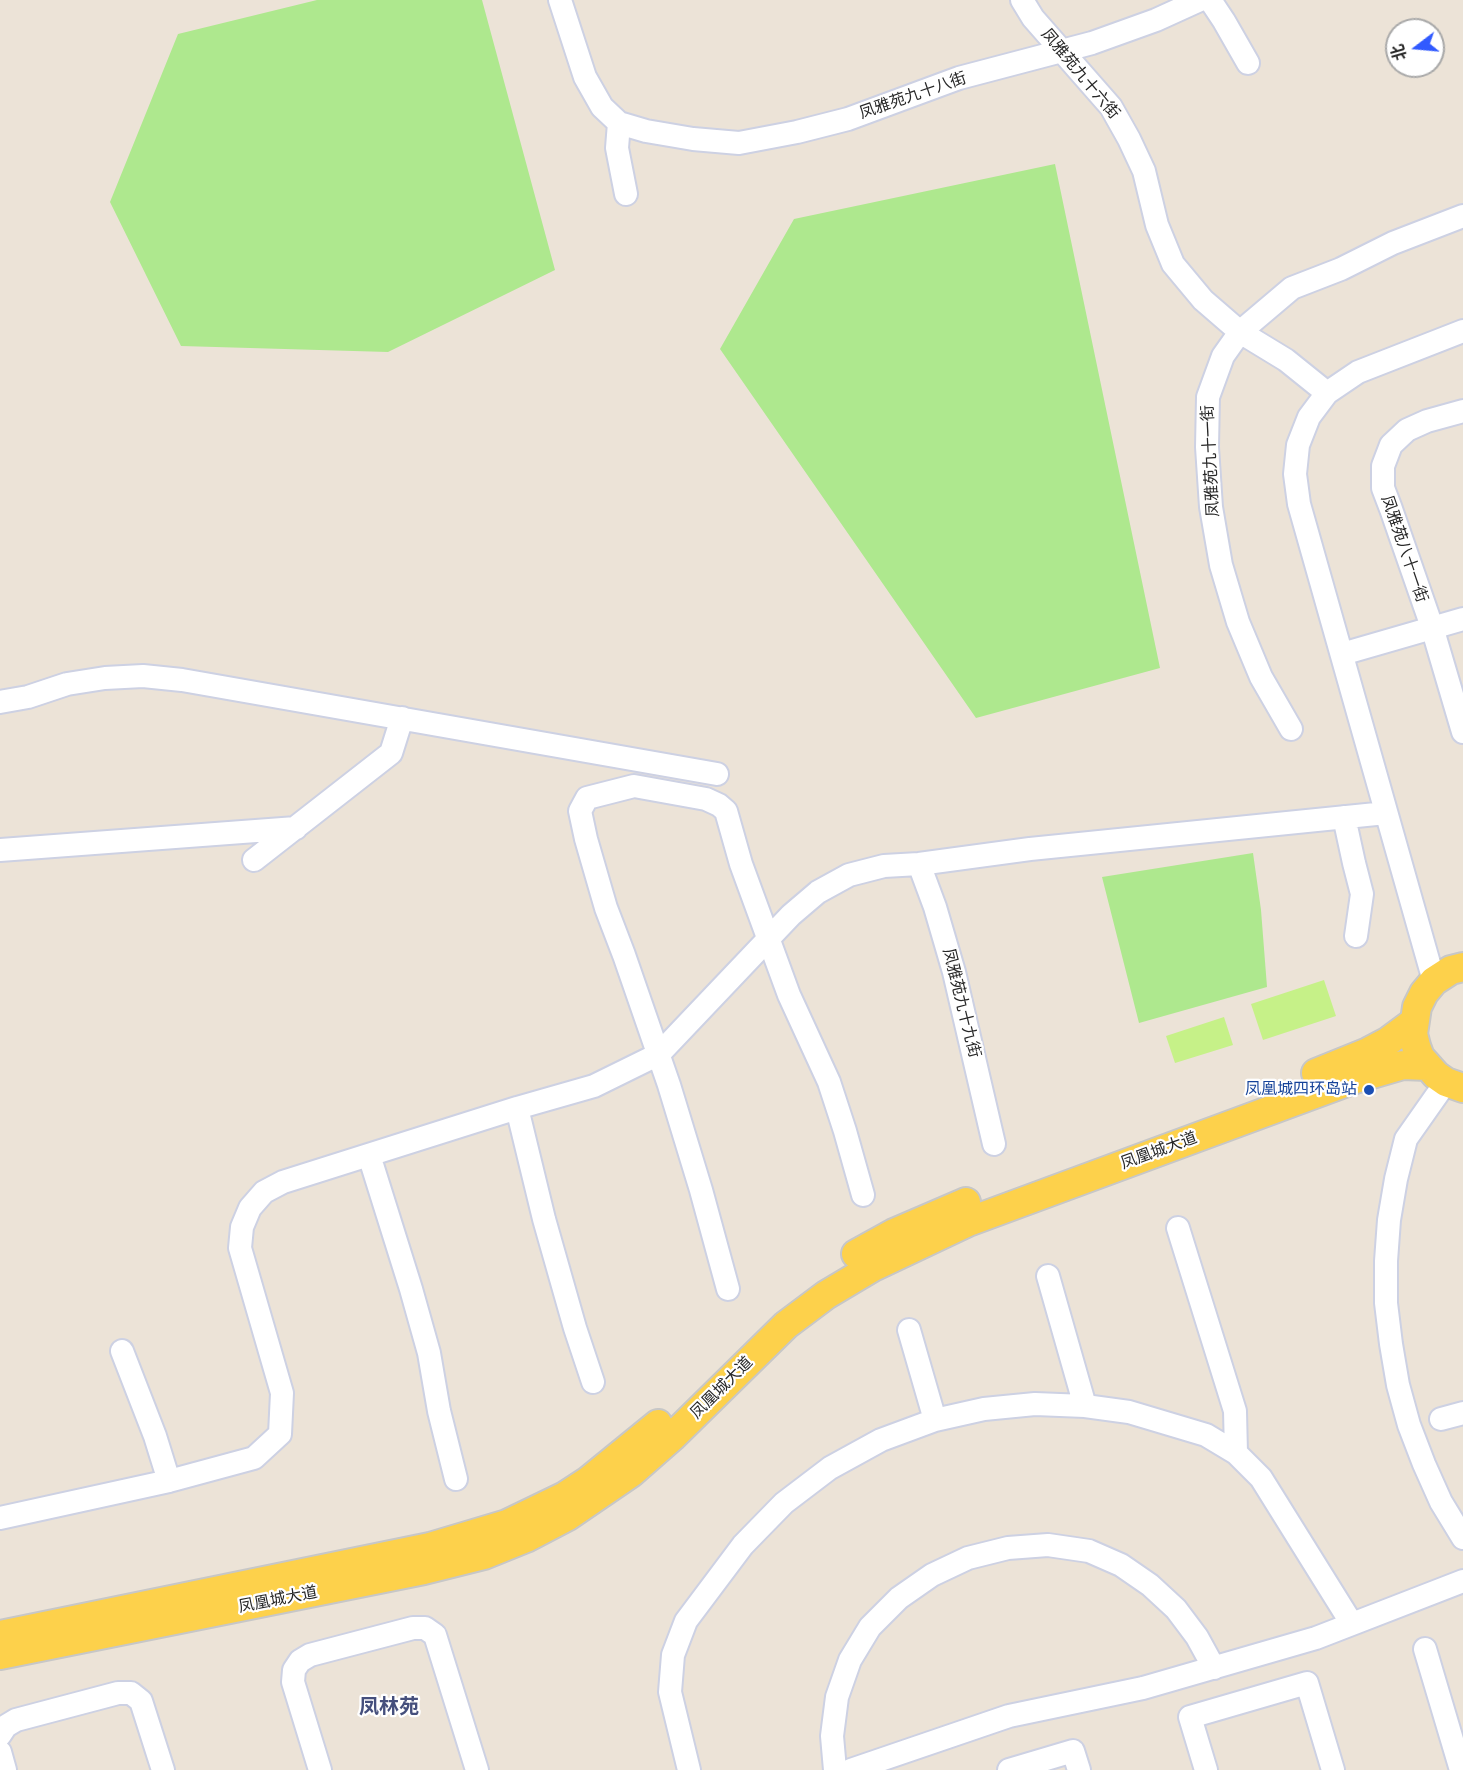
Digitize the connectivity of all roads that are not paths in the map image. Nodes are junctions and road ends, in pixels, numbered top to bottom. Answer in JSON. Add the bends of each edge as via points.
{"nodes":[{"id":1,"x":560,"y":0,"type":"edge"},
{"id":2,"x":1022,"y":0,"type":"edge"},
{"id":3,"x":1200,"y":0,"type":"edge"},
{"id":4,"x":1210,"y":0,"type":"edge"},
{"id":5,"x":1062,"y":51,"type":"junction"},
{"id":6,"x":1248,"y":63,"type":"dead end"},
{"id":7,"x":619,"y":123,"type":"junction"},
{"id":8,"x":626,"y":194,"type":"dead end"},
{"id":9,"x":1463,"y":216,"type":"edge"},
{"id":10,"x":1463,"y":331,"type":"edge"},
{"id":11,"x":1240,"y":332,"type":"junction"},
{"id":12,"x":1327,"y":393,"type":"junction"},
{"id":13,"x":1463,"y":411,"type":"edge"},
{"id":14,"x":1463,"y":619,"type":"edge"},
{"id":15,"x":1432,"y":627,"type":"junction"},
{"id":16,"x":1342,"y":654,"type":"junction"},
{"id":17,"x":0,"y":702,"type":"edge"},
{"id":18,"x":402,"y":718,"type":"junction"},
{"id":19,"x":1291,"y":729,"type":"dead end"},
{"id":20,"x":1463,"y":732,"type":"edge"},
{"id":21,"x":717,"y":774,"type":"dead end"},
{"id":22,"x":1386,"y":813,"type":"junction"},
{"id":23,"x":1344,"y":817,"type":"junction"},
{"id":24,"x":296,"y":828,"type":"junction"},
{"id":25,"x":0,"y":849,"type":"edge"},
{"id":26,"x":254,"y":860,"type":"dead end"},
{"id":27,"x":919,"y":864,"type":"junction"},
{"id":28,"x":1356,"y":936,"type":"dead end"},
{"id":29,"x":769,"y":939,"type":"junction"},
{"id":30,"x":1463,"y":967,"type":"edge"},
{"id":31,"x":1434,"y":981,"type":"junction"},
{"id":32,"x":1414,"y":1022,"type":"junction"},
{"id":33,"x":659,"y":1054,"type":"junction"},
{"id":34,"x":1445,"y":1079,"type":"edge"},
{"id":35,"x":517,"y":1108,"type":"junction"},
{"id":36,"x":994,"y":1144,"type":"dead end"},
{"id":37,"x":369,"y":1155,"type":"junction"},
{"id":38,"x":863,"y":1196,"type":"dead end"},
{"id":39,"x":1178,"y":1228,"type":"dead end"},
{"id":40,"x":1048,"y":1276,"type":"dead end"},
{"id":41,"x":728,"y":1289,"type":"dead end"},
{"id":42,"x":909,"y":1330,"type":"dead end"},
{"id":43,"x":122,"y":1351,"type":"dead end"},
{"id":44,"x":593,"y":1382,"type":"dead end"},
{"id":45,"x":1085,"y":1406,"type":"junction"},
{"id":46,"x":1463,"y":1413,"type":"edge"},
{"id":47,"x":1441,"y":1419,"type":"dead end"},
{"id":48,"x":935,"y":1420,"type":"junction"},
{"id":49,"x":1236,"y":1453,"type":"junction"},
{"id":50,"x":456,"y":1479,"type":"dead end"},
{"id":51,"x":169,"y":1481,"type":"junction"},
{"id":52,"x":0,"y":1518,"type":"edge"},
{"id":53,"x":1463,"y":1538,"type":"edge"},
{"id":54,"x":1463,"y":1581,"type":"edge"},
{"id":55,"x":1352,"y":1624,"type":"junction"},
{"id":56,"x":0,"y":1635,"type":"edge"},
{"id":57,"x":1425,"y":1649,"type":"dead end"},
{"id":58,"x":0,"y":1655,"type":"edge"},
{"id":59,"x":1214,"y":1668,"type":"junction"},
{"id":60,"x":0,"y":1735,"type":"edge"},
{"id":61,"x":0,"y":1752,"type":"edge"},
{"id":62,"x":1012,"y":1769,"type":"edge"},
{"id":63,"x":5,"y":1770,"type":"edge"},
{"id":64,"x":163,"y":1770,"type":"edge"},
{"id":65,"x":320,"y":1770,"type":"edge"},
{"id":66,"x":477,"y":1770,"type":"edge"},
{"id":67,"x":689,"y":1770,"type":"edge"},
{"id":68,"x":835,"y":1770,"type":"edge"},
{"id":69,"x":851,"y":1770,"type":"edge"},
{"id":70,"x":1079,"y":1770,"type":"edge"},
{"id":71,"x":1206,"y":1770,"type":"edge"},
{"id":72,"x":1333,"y":1770,"type":"edge"},
{"id":73,"x":1461,"y":1770,"type":"edge"}],
"edges":[{"from":1,"to":7,"type":"street","via":[[585,77],[602,107]]},
{"from":2,"to":5,"type":"street","name":"凤雅苑九十六街"},
{"from":3,"to":5,"type":"street","name":"凤雅苑九十八街","via":[[1156,21]]},
{"from":4,"to":6,"type":"street"},
{"from":5,"to":7,"type":"street","name":"凤雅苑九十八街","via":[[959,78],[848,118],[739,143],[693,139]]},
{"from":5,"to":11,"type":"street","name":"凤雅苑九十六街","via":[[1111,107],[1129,139],[1144,171],[1157,225],[1173,264],[1203,300]]},
{"from":7,"to":8,"type":"street","via":[[617,148]]},
{"from":9,"to":11,"type":"street","name":"凤雅苑九十一街","via":[[1292,288]]},
{"from":10,"to":12,"type":"street","via":[[1358,372]]},
{"from":11,"to":12,"type":"street","name":"凤雅苑九十六街","via":[[1286,360]]},
{"from":11,"to":19,"type":"street","name":"凤雅苑九十一街","via":[[1223,356],[1208,397],[1211,507],[1221,565],[1238,622],[1261,677]]},
{"from":12,"to":16,"type":"street","via":[[1309,417],[1299,445],[1295,474],[1299,504]]},
{"from":13,"to":15,"type":"street","name":"凤雅苑八十一街","via":[[1407,430],[1391,445],[1383,466],[1383,488]]},
{"from":14,"to":15,"type":"street"},
{"from":15,"to":16,"type":"street"},
{"from":15,"to":20,"type":"street","name":"凤雅苑八十一街"},
{"from":16,"to":22,"type":"street"},
{"from":17,"to":18,"type":"street","via":[[67,684],[143,676]]},
{"from":18,"to":21,"type":"street"},
{"from":18,"to":24,"type":"street","via":[[391,753]]},
{"from":22,"to":23,"type":"street"},
{"from":22,"to":31,"type":"street"},
{"from":23,"to":27,"type":"street"},
{"from":23,"to":28,"type":"street","via":[[1362,894]]},
{"from":24,"to":25,"type":"street"},
{"from":24,"to":26,"type":"street"},
{"from":27,"to":29,"type":"street","via":[[884,866],[849,875],[818,891]]},
{"from":27,"to":36,"type":"street","name":"凤雅苑九十九街","via":[[954,972]]},
{"from":29,"to":33,"type":"street"},
{"from":29,"to":33,"type":"street","via":[[726,811],[719,805],[706,799],[634,786],[587,798],[580,811],[586,838],[606,908]]},
{"from":29,"to":38,"type":"street","via":[[789,996],[829,1082]]},
{"from":30,"to":31,"type":"main road"},
{"from":31,"to":32,"type":"main road","via":[[1424,993]]},
{"from":32,"to":34,"type":"main road","via":[[1413,1034],[1420,1057]]},
{"from":32,"to":56,"type":"main road","name":"凤凰城大道","via":[[1387,1042],[1349,1060],[1018,1182],[894,1233],[793,1295],[663,1420],[588,1481],[507,1524],[430,1547]]},
{"from":33,"to":35,"type":"street","via":[[594,1086]]},
{"from":33,"to":41,"type":"street"},
{"from":34,"to":53,"type":"street","via":[[1406,1139],[1389,1220],[1386,1303],[1390,1344],[1409,1425],[1441,1502]]},
{"from":34,"to":58,"type":"main road","name":"凤凰城大道","via":[[1402,1065],[1355,1079],[977,1218],[873,1266],[786,1325],[631,1473],[568,1516],[484,1555]]},
{"from":35,"to":37,"type":"street"},
{"from":35,"to":44,"type":"street","via":[[550,1241]]},
{"from":37,"to":50,"type":"street","via":[[429,1353]]},
{"from":37,"to":51,"type":"street","via":[[283,1182],[264,1192],[250,1208],[242,1227],[240,1248],[282,1393],[280,1434],[254,1458]]},
{"from":39,"to":49,"type":"street","via":[[1235,1411]]},
{"from":40,"to":45,"type":"street"},
{"from":42,"to":48,"type":"street"},
{"from":43,"to":51,"type":"street"},
{"from":45,"to":48,"type":"street","via":[[1035,1404],[984,1409]]},
{"from":45,"to":49,"type":"street","via":[[1129,1412],[1172,1424],[1206,1435]]},
{"from":46,"to":47,"type":"street"},
{"from":48,"to":67,"type":"street","via":[[881,1440],[830,1468],[784,1503],[743,1545],[686,1621],[673,1655],[670,1692]]},
{"from":49,"to":55,"type":"street","via":[[1261,1478]]},
{"from":51,"to":52,"type":"street"},
{"from":54,"to":55,"type":"street"},
{"from":55,"to":59,"type":"street"},
{"from":57,"to":73,"type":"street"},
{"from":59,"to":68,"type":"street","via":[[1176,1609],[1150,1585],[1110,1560],[1089,1551],[1048,1545],[1008,1548],[968,1558],[932,1575],[898,1598],[870,1627],[850,1660],[837,1698],[832,1736]]},
{"from":59,"to":69,"type":"street","via":[[1143,1688],[1009,1716]]},
{"from":60,"to":64,"type":"street","via":[[16,1720],[131,1693],[141,1701]]},
{"from":61,"to":63,"type":"street"},
{"from":62,"to":70,"type":"street","via":[[1073,1751]]},
{"from":65,"to":66,"type":"street","via":[[293,1682],[294,1670],[310,1655],[413,1628],[425,1628],[435,1635]]},
{"from":71,"to":72,"type":"street","via":[[1190,1717],[1307,1683]]}]}
